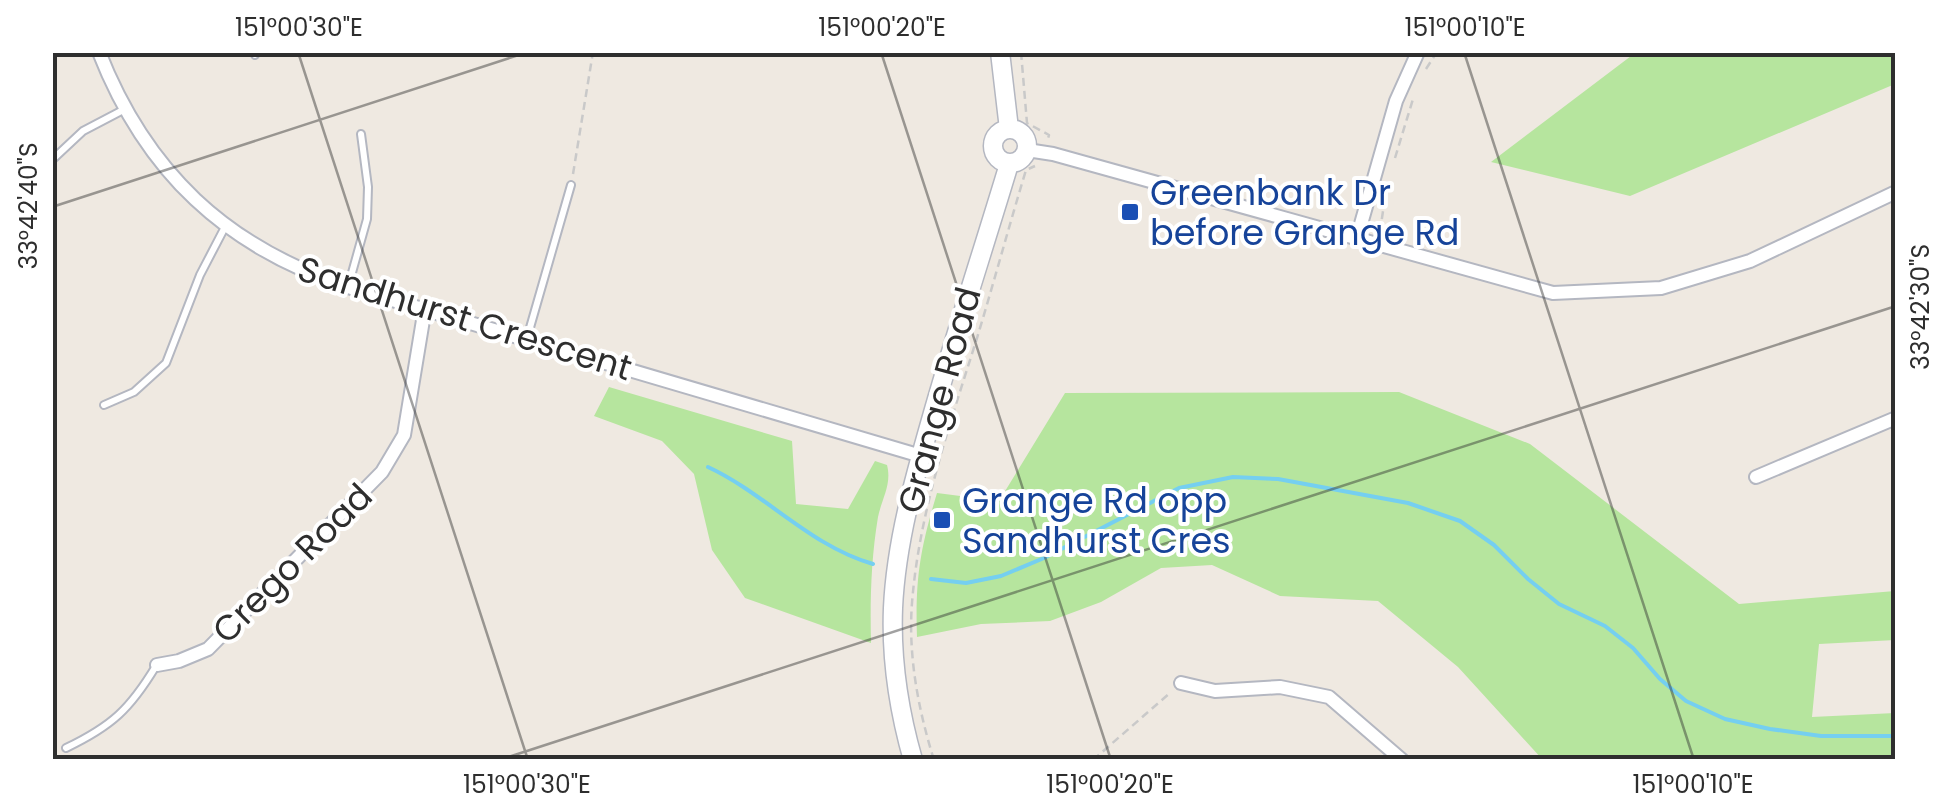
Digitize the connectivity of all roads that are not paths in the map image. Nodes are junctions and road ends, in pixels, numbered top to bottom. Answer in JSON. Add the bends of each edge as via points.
{"nodes":[{"id":1,"x":99,"y":52,"type":"edge"},
{"id":2,"x":1000,"y":52,"type":"edge"},
{"id":3,"x":1418,"y":52,"type":"edge"},
{"id":4,"x":125,"y":109,"type":"junction"},
{"id":5,"x":1009,"y":129,"type":"junction"},
{"id":6,"x":361,"y":134,"type":"dead end"},
{"id":7,"x":1036,"y":151,"type":"junction"},
{"id":8,"x":52,"y":160,"type":"edge"},
{"id":9,"x":1009,"y":164,"type":"junction"},
{"id":10,"x":572,"y":186,"type":"road end"},
{"id":11,"x":1896,"y":192,"type":"edge"},
{"id":12,"x":225,"y":227,"type":"junction"},
{"id":13,"x":1358,"y":238,"type":"junction"},
{"id":14,"x":348,"y":287,"type":"junction"},
{"id":15,"x":425,"y":308,"type":"junction"},
{"id":16,"x":527,"y":338,"type":"junction"},
{"id":17,"x":104,"y":405,"type":"dead end"},
{"id":18,"x":1896,"y":418,"type":"edge"},
{"id":19,"x":921,"y":456,"type":"junction"},
{"id":20,"x":1756,"y":477,"type":"dead end"},
{"id":21,"x":157,"y":665,"type":"joint"},
{"id":22,"x":1181,"y":683,"type":"road end"},
{"id":23,"x":66,"y":748,"type":"dead end"},
{"id":24,"x":913,"y":760,"type":"edge"},
{"id":25,"x":1402,"y":760,"type":"edge"}],
"edges":[{"from":1,"to":4,"type":"street","name":"Sandhurst Crescent"},
{"from":2,"to":5,"type":"street"},
{"from":3,"to":13,"type":"street","via":[[1396,101]]},
{"from":4,"to":8,"type":"lane","via":[[83,131]]},
{"from":4,"to":12,"type":"street","name":"Sandhurst Crescent","via":[[165,168]]},
{"from":5,"to":7,"type":"street"},
{"from":5,"to":9,"type":"street","via":[[992,146]]},
{"from":6,"to":14,"type":"lane","via":[[367,219]]},
{"from":7,"to":9,"type":"street"},
{"from":7,"to":13,"type":"street"},
{"from":9,"to":19,"type":"street","name":"Grange Road"},
{"from":10,"to":16,"type":"lane"},
{"from":11,"to":13,"type":"street","via":[[1750,261],[1661,288],[1554,293]]},
{"from":12,"to":14,"type":"street","name":"Sandhurst Crescent","via":[[283,262]]},
{"from":12,"to":17,"type":"lane","via":[[166,363],[134,392]]},
{"from":14,"to":15,"type":"street","name":"Sandhurst Crescent"},
{"from":15,"to":16,"type":"street","name":"Sandhurst Crescent"},
{"from":15,"to":21,"type":"street","name":"Crego Road","via":[[404,435],[382,472],[208,649]]},
{"from":16,"to":19,"type":"street","name":"Sandhurst Crescent"},
{"from":18,"to":20,"type":"street"},
{"from":19,"to":24,"type":"street","name":"Grange Road","via":[[893,609],[899,696]]},
{"from":21,"to":23,"type":"lane","name":"Crego Road","via":[[134,702]]},
{"from":22,"to":25,"type":"street","via":[[1214,691],[1280,687],[1329,698]]}]}
